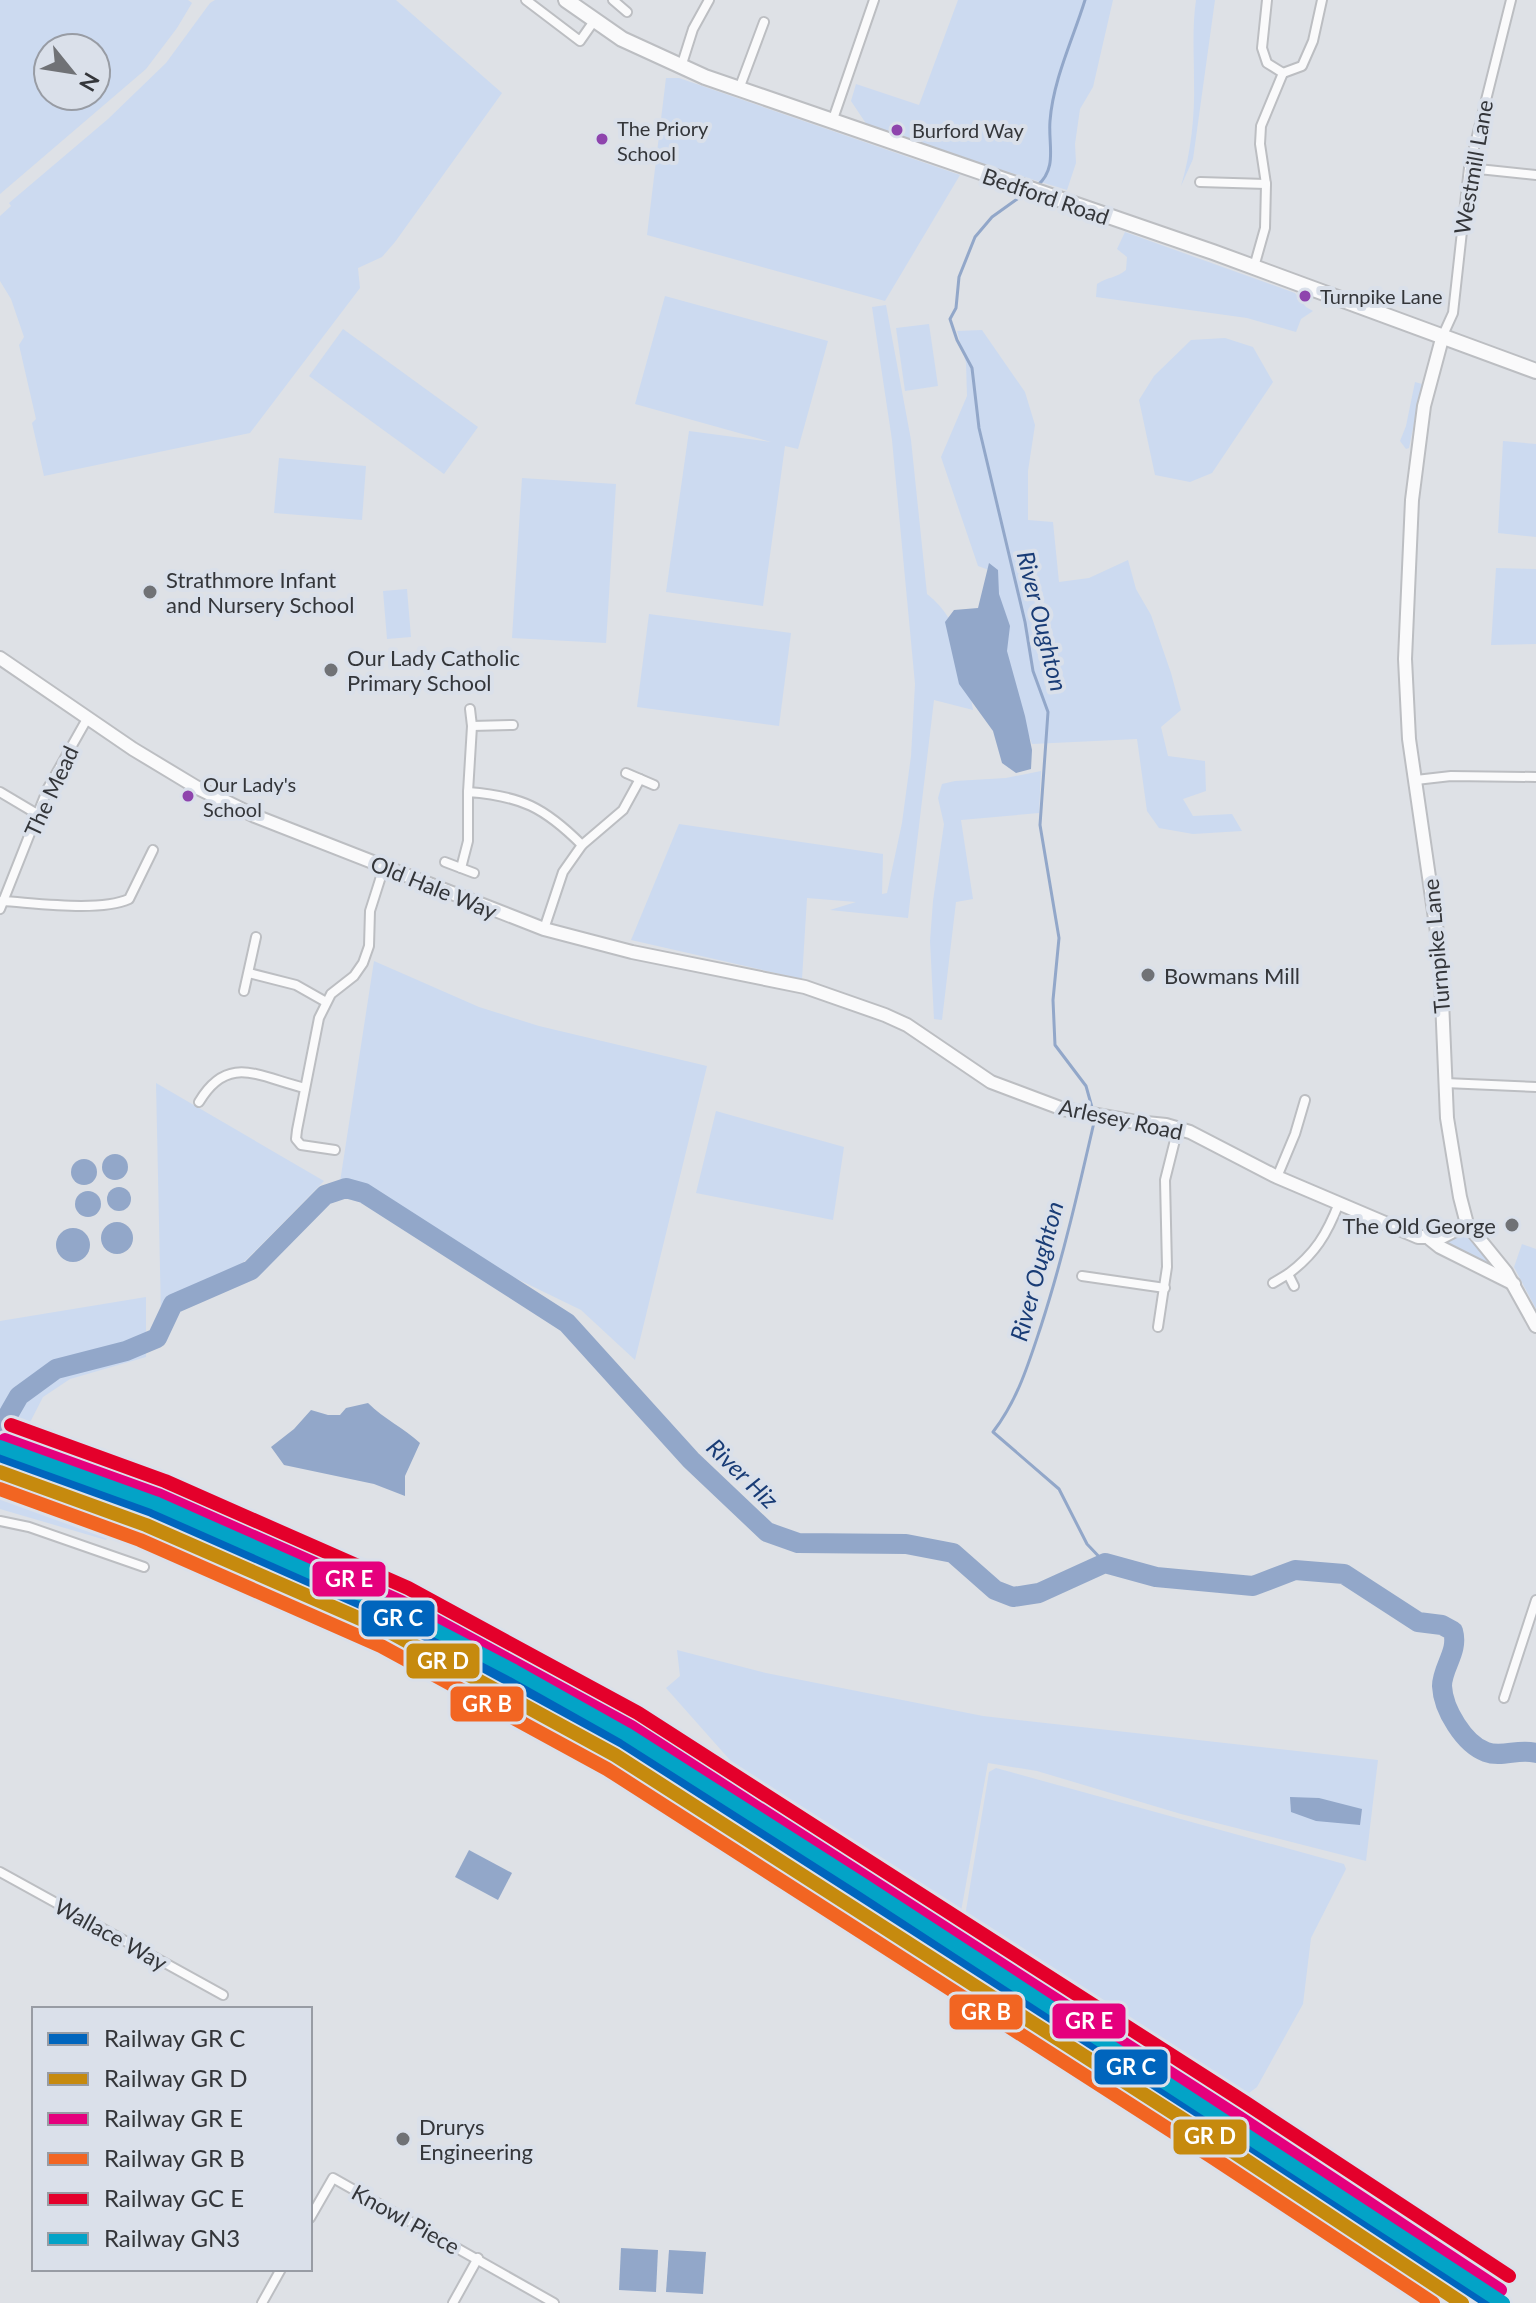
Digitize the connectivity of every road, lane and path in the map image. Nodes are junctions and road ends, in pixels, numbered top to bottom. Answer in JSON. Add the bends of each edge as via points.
{"nodes":[{"id":1,"x":526,"y":0,"type":"edge"},
{"id":2,"x":566,"y":0,"type":"edge"},
{"id":3,"x":613,"y":0,"type":"edge"},
{"id":4,"x":709,"y":0,"type":"edge"},
{"id":5,"x":874,"y":0,"type":"edge"},
{"id":6,"x":1267,"y":0,"type":"edge"},
{"id":7,"x":1322,"y":0,"type":"edge"},
{"id":8,"x":1511,"y":0,"type":"edge"},
{"id":9,"x":627,"y":12,"type":"dead end"},
{"id":10,"x":594,"y":21,"type":"junction"},
{"id":11,"x":764,"y":22,"type":"dead end"},
{"id":12,"x":681,"y":67,"type":"junction"},
{"id":13,"x":1283,"y":73,"type":"junction"},
{"id":14,"x":739,"y":89,"type":"junction"},
{"id":15,"x":832,"y":122,"type":"junction"},
{"id":16,"x":1469,"y":168,"type":"junction"},
{"id":17,"x":1536,"y":175,"type":"edge"},
{"id":18,"x":1200,"y":182,"type":"dead end"},
{"id":19,"x":1266,"y":184,"type":"junction"},
{"id":20,"x":1254,"y":267,"type":"junction"},
{"id":21,"x":1443,"y":335,"type":"junction"},
{"id":22,"x":1536,"y":371,"type":"edge"},
{"id":23,"x":0,"y":658,"type":"edge"},
{"id":24,"x":470,"y":709,"type":"dead end"},
{"id":25,"x":87,"y":719,"type":"junction"},
{"id":26,"x":513,"y":725,"type":"dead end"},
{"id":27,"x":472,"y":726,"type":"junction"},
{"id":28,"x":626,"y":773,"type":"dead end"},
{"id":29,"x":1536,"y":777,"type":"edge"},
{"id":30,"x":640,"y":779,"type":"junction"},
{"id":31,"x":1416,"y":780,"type":"junction"},
{"id":32,"x":654,"y":785,"type":"dead end"},
{"id":33,"x":0,"y":792,"type":"edge"},
{"id":34,"x":468,"y":792,"type":"junction"},
{"id":35,"x":37,"y":814,"type":"junction"},
{"id":36,"x":582,"y":845,"type":"junction"},
{"id":37,"x":153,"y":850,"type":"dead end"},
{"id":38,"x":445,"y":862,"type":"dead end"},
{"id":39,"x":384,"y":867,"type":"junction"},
{"id":40,"x":461,"y":868,"type":"junction"},
{"id":41,"x":474,"y":873,"type":"dead end"},
{"id":42,"x":1,"y":905,"type":"edge"},
{"id":43,"x":544,"y":929,"type":"junction"},
{"id":44,"x":256,"y":937,"type":"dead end"},
{"id":45,"x":249,"y":973,"type":"junction"},
{"id":46,"x":244,"y":991,"type":"dead end"},
{"id":47,"x":326,"y":1002,"type":"junction"},
{"id":48,"x":907,"y":1025,"type":"joint"},
{"id":49,"x":1445,"y":1083,"type":"junction"},
{"id":50,"x":1536,"y":1087,"type":"edge"},
{"id":51,"x":305,"y":1088,"type":"junction"},
{"id":52,"x":1305,"y":1100,"type":"dead end"},
{"id":53,"x":199,"y":1102,"type":"dead end"},
{"id":54,"x":1178,"y":1128,"type":"junction"},
{"id":55,"x":335,"y":1150,"type":"dead end"},
{"id":56,"x":1277,"y":1177,"type":"junction"},
{"id":57,"x":1339,"y":1203,"type":"junction"},
{"id":58,"x":1467,"y":1224,"type":"junction"},
{"id":59,"x":1430,"y":1239,"type":"junction"},
{"id":60,"x":1288,"y":1274,"type":"junction"},
{"id":61,"x":1082,"y":1276,"type":"dead end"},
{"id":62,"x":1273,"y":1283,"type":"dead end"},
{"id":63,"x":1514,"y":1284,"type":"junction"},
{"id":64,"x":1294,"y":1286,"type":"dead end"},
{"id":65,"x":1165,"y":1288,"type":"junction"},
{"id":66,"x":1536,"y":1326,"type":"edge"},
{"id":67,"x":1158,"y":1327,"type":"dead end"},
{"id":68,"x":0,"y":1521,"type":"edge"},
{"id":69,"x":144,"y":1567,"type":"dead end"},
{"id":70,"x":1536,"y":1600,"type":"edge"},
{"id":71,"x":1504,"y":1698,"type":"dead end"},
{"id":72,"x":0,"y":1872,"type":"edge"},
{"id":73,"x":223,"y":1995,"type":"dead end"},
{"id":74,"x":312,"y":2215,"type":"edge"},
{"id":75,"x":478,"y":2258,"type":"junction"},
{"id":76,"x":280,"y":2271,"type":"edge"},
{"id":77,"x":262,"y":2303,"type":"edge"},
{"id":78,"x":453,"y":2303,"type":"edge"},
{"id":79,"x":554,"y":2303,"type":"edge"}],
"edges":[{"from":1,"to":10,"type":"street","via":[[580,41]]},
{"from":2,"to":10,"type":"main road","name":"Bedford Road"},
{"from":3,"to":9,"type":"street"},
{"from":4,"to":12,"type":"street"},
{"from":5,"to":15,"type":"street"},
{"from":6,"to":13,"type":"street","via":[[1262,48],[1267,63]]},
{"from":7,"to":13,"type":"street","via":[[1302,66]]},
{"from":8,"to":16,"type":"street","name":"Westmill Lane"},
{"from":10,"to":12,"type":"main road","name":"Bedford Road"},
{"from":11,"to":14,"type":"street"},
{"from":12,"to":14,"type":"main road","name":"Bedford Road"},
{"from":13,"to":19,"type":"street","via":[[1261,126]]},
{"from":14,"to":15,"type":"main road","name":"Bedford Road"},
{"from":15,"to":20,"type":"main road","name":"Bedford Road"},
{"from":16,"to":17,"type":"street"},
{"from":16,"to":21,"type":"street","name":"Westmill Lane","via":[[1453,313]]},
{"from":18,"to":19,"type":"street"},
{"from":19,"to":20,"type":"street","via":[[1265,228]]},
{"from":20,"to":21,"type":"main road","name":"Bedford Road"},
{"from":21,"to":22,"type":"main road","name":"Bedford Road"},
{"from":21,"to":31,"type":"street","name":"Turnpike Lane","via":[[1421,425],[1412,500],[1406,706]]},
{"from":23,"to":25,"type":"street","name":"Old Hale Way"},
{"from":24,"to":27,"type":"street"},
{"from":25,"to":35,"type":"street","name":"The Mead"},
{"from":25,"to":39,"type":"street","name":"Old Hale Way","via":[[196,787]]},
{"from":26,"to":27,"type":"street"},
{"from":27,"to":34,"type":"street"},
{"from":28,"to":30,"type":"street"},
{"from":29,"to":31,"type":"street"},
{"from":30,"to":32,"type":"street"},
{"from":30,"to":36,"type":"street","via":[[623,810]]},
{"from":31,"to":49,"type":"street","name":"Turnpike Lane","via":[[1440,953]]},
{"from":33,"to":35,"type":"street"},
{"from":34,"to":36,"type":"street","via":[[500,794],[530,804]]},
{"from":34,"to":40,"type":"street","via":[[468,841]]},
{"from":35,"to":42,"type":"street","name":"The Mead"},
{"from":36,"to":43,"type":"street","via":[[563,872]]},
{"from":37,"to":42,"type":"street","via":[[129,899],[119,904]]},
{"from":38,"to":40,"type":"street"},
{"from":39,"to":43,"type":"street","name":"Old Hale Way"},
{"from":39,"to":47,"type":"street","via":[[370,911],[363,963]]},
{"from":40,"to":41,"type":"street"},
{"from":43,"to":48,"type":"street","name":"Old Hale Way","via":[[805,987]]},
{"from":44,"to":45,"type":"street"},
{"from":45,"to":46,"type":"street"},
{"from":45,"to":47,"type":"street","via":[[296,985]]},
{"from":47,"to":51,"type":"street"},
{"from":48,"to":54,"type":"street","name":"Arlesey Road","via":[[1005,1089],[1063,1109]]},
{"from":49,"to":50,"type":"street"},
{"from":49,"to":58,"type":"street","name":"Turnpike Lane"},
{"from":51,"to":53,"type":"street","via":[[233,1071],[215,1080]]},
{"from":51,"to":55,"type":"street","via":[[296,1139],[301,1145]]},
{"from":52,"to":56,"type":"street"},
{"from":54,"to":56,"type":"street","name":"Arlesey Road"},
{"from":54,"to":65,"type":"street","via":[[1164,1192]]},
{"from":56,"to":57,"type":"street","name":"Arlesey Road"},
{"from":57,"to":59,"type":"street","name":"Arlesey Road"},
{"from":57,"to":60,"type":"street","via":[[1322,1243]]},
{"from":58,"to":59,"type":"street"},
{"from":58,"to":63,"type":"street"},
{"from":59,"to":63,"type":"street","name":"Arlesey Road"},
{"from":60,"to":62,"type":"street"},
{"from":60,"to":64,"type":"street"},
{"from":61,"to":65,"type":"street"},
{"from":63,"to":66,"type":"street"},
{"from":65,"to":67,"type":"street"},
{"from":68,"to":69,"type":"street"},
{"from":70,"to":71,"type":"street"},
{"from":72,"to":73,"type":"street","name":"Wallace Way"},
{"from":74,"to":75,"type":"street","name":"Knowl Piece","via":[[333,2178]]},
{"from":75,"to":78,"type":"street","name":"Knowl Piece"},
{"from":75,"to":79,"type":"street","name":"Knowl Piece"},
{"from":76,"to":77,"type":"street"}]}
